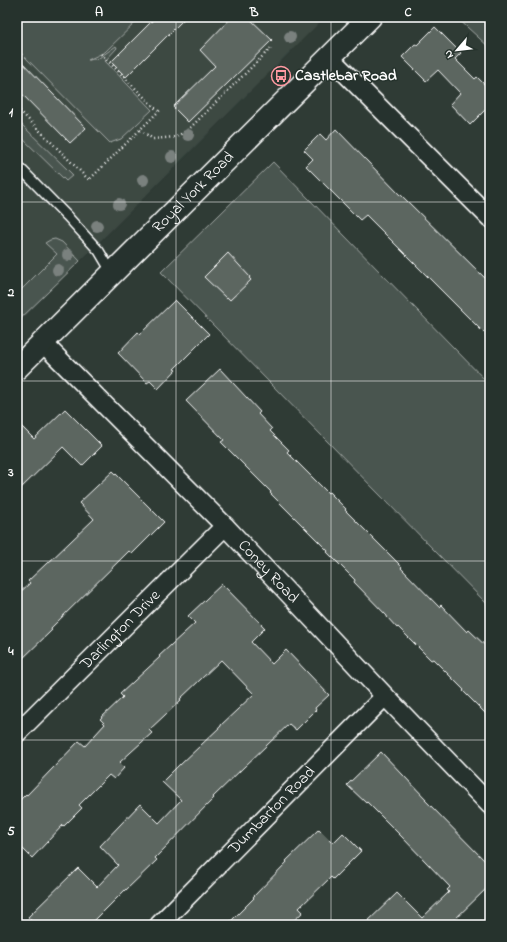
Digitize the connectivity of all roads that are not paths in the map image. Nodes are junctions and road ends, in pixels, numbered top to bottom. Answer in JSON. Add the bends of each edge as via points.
{"nodes":[{"id":1,"x":370,"y":17,"type":"edge"},
{"id":2,"x":330,"y":58,"type":"junction"},
{"id":3,"x":17,"y":165,"type":"edge"},
{"id":4,"x":490,"y":218,"type":"edge"},
{"id":5,"x":112,"y":273,"type":"junction"},
{"id":6,"x":43,"y":343,"type":"junction"},
{"id":7,"x":17,"y":368,"type":"edge"},
{"id":8,"x":224,"y":526,"type":"junction"},
{"id":9,"x":385,"y":696,"type":"junction"},
{"id":10,"x":17,"y":733,"type":"edge"},
{"id":11,"x":490,"y":805,"type":"edge"},
{"id":12,"x":158,"y":925,"type":"edge"}],
"edges":[{"from":1,"to":2,"type":"main road","name":"Royal York Road"},
{"from":2,"to":4,"type":"street"},
{"from":2,"to":5,"type":"main road","name":"Royal York Road"},
{"from":3,"to":5,"type":"lane","via":[[99,250]]},
{"from":5,"to":6,"type":"main road","name":"Royal York Road"},
{"from":6,"to":7,"type":"main road","name":"Royal York Road"},
{"from":6,"to":8,"type":"street","name":"Coney Road"},
{"from":8,"to":9,"type":"street","name":"Coney Road"},
{"from":8,"to":10,"type":"street","name":"Darlington Drive"},
{"from":9,"to":11,"type":"street","name":"Coney Road"},
{"from":9,"to":12,"type":"street","name":"Dumbarton Road"}]}
